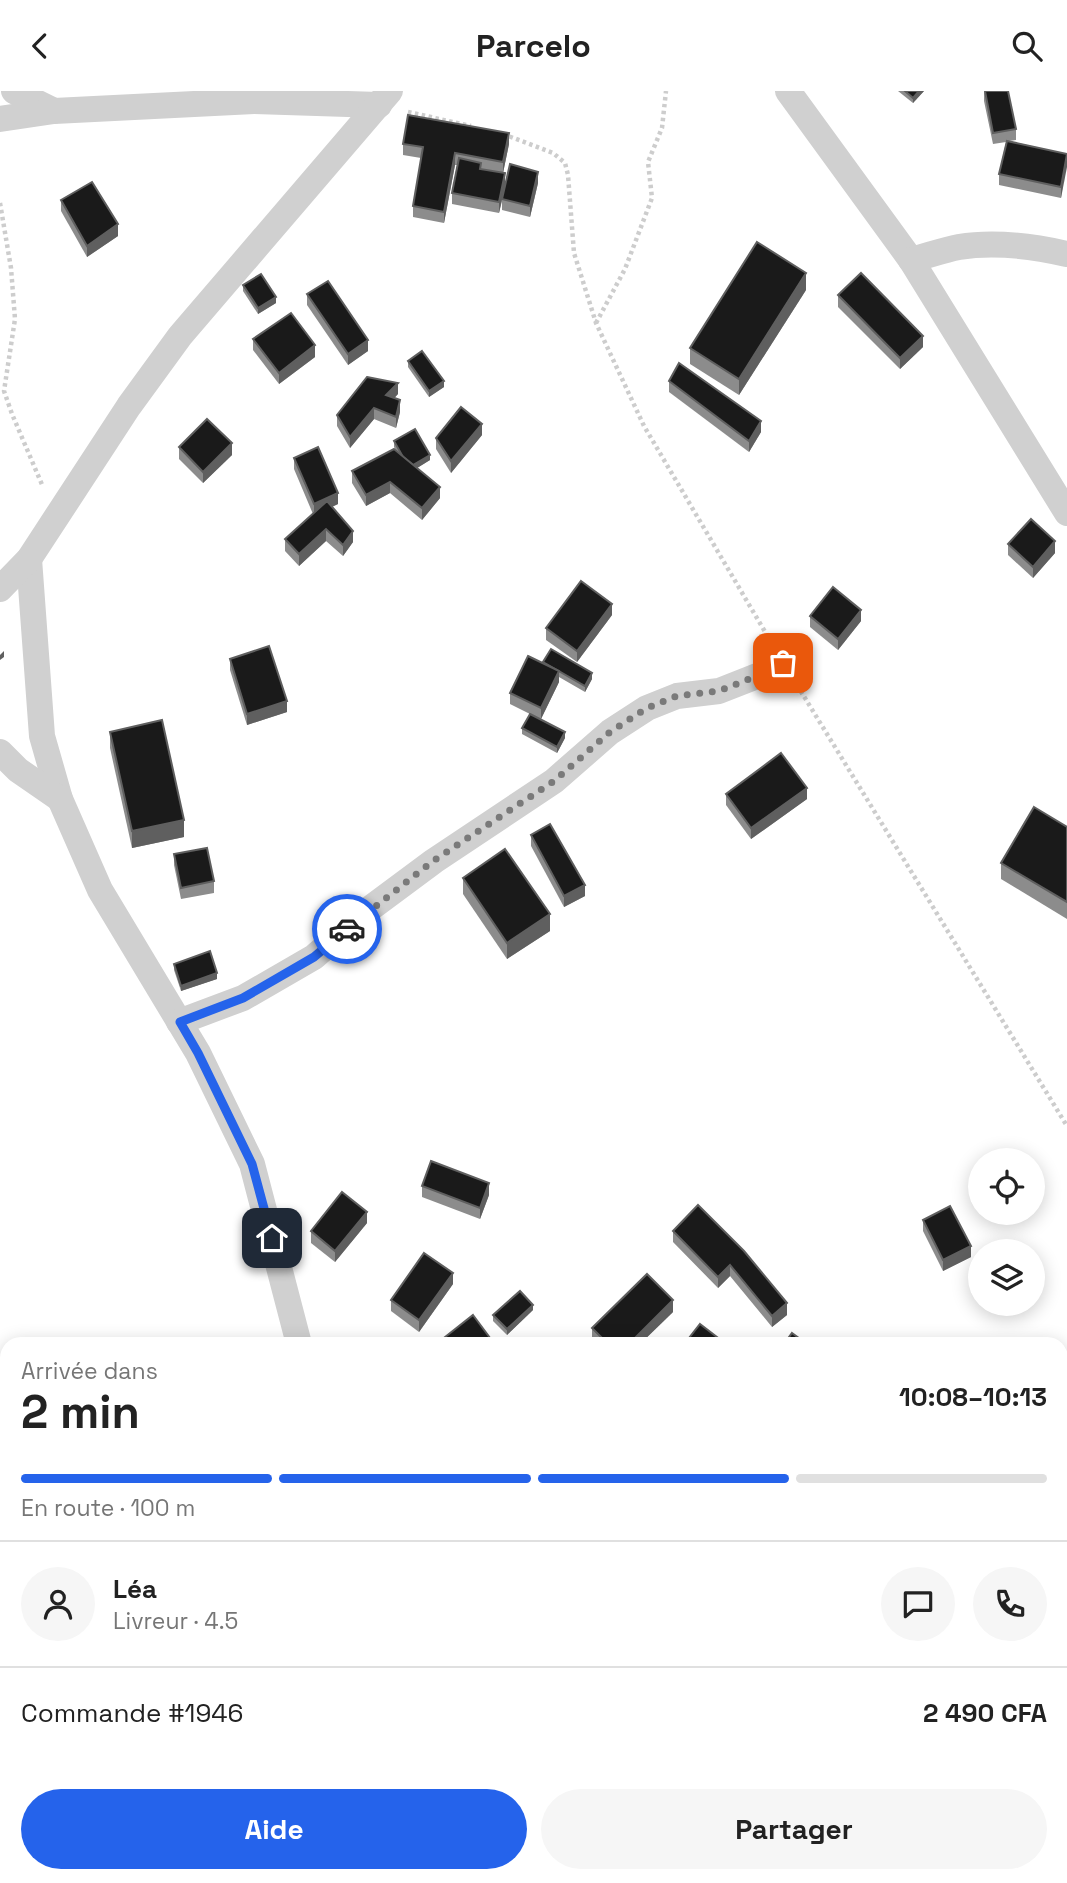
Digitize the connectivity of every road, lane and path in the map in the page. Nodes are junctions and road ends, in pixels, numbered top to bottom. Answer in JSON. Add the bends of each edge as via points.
{"nodes":[{"id":1,"x":14,"y":91,"type":"edge"},
{"id":2,"x":666,"y":91,"type":"edge"},
{"id":3,"x":788,"y":91,"type":"edge"},
{"id":4,"x":384,"y":98,"type":"edge"},
{"id":5,"x":54,"y":111,"type":"junction"},
{"id":6,"x":0,"y":119,"type":"edge"},
{"id":7,"x":471,"y":127,"type":"edge"},
{"id":8,"x":497,"y":133,"type":"edge"},
{"id":9,"x":0,"y":203,"type":"edge"},
{"id":10,"x":1067,"y":254,"type":"edge"},
{"id":11,"x":911,"y":260,"type":"junction"},
{"id":12,"x":597,"y":323,"type":"junction"},
{"id":13,"x":1067,"y":513,"type":"edge"},
{"id":14,"x":56,"y":517,"type":"junction"},
{"id":15,"x":29,"y":559,"type":"junction"},
{"id":16,"x":0,"y":589,"type":"edge"},
{"id":17,"x":783,"y":663,"type":"junction"},
{"id":18,"x":0,"y":753,"type":"edge"},
{"id":19,"x":60,"y":799,"type":"junction"},
{"id":20,"x":180,"y":1022,"type":"junction"},
{"id":21,"x":1067,"y":1126,"type":"edge"},
{"id":22,"x":297,"y":1337,"type":"edge"}],
"edges":[{"from":1,"to":5,"type":"street"},
{"from":2,"to":12,"type":"path","via":[[662,128],[648,162],[652,198],[625,269]]},
{"from":3,"to":11,"type":"street"},
{"from":4,"to":5,"type":"street"},
{"from":4,"to":7,"type":"path"},
{"from":4,"to":14,"type":"street","via":[[180,336]]},
{"from":5,"to":6,"type":"street"},
{"from":8,"to":12,"type":"path","via":[[554,153],[565,163],[574,253]]},
{"from":9,"to":14,"type":"path","via":[[15,319],[4,391]]},
{"from":10,"to":11,"type":"street","via":[[990,243]]},
{"from":11,"to":13,"type":"street"},
{"from":12,"to":17,"type":"path","via":[[644,426]]},
{"from":14,"to":15,"type":"street"},
{"from":15,"to":16,"type":"street"},
{"from":15,"to":19,"type":"street","via":[[42,736]]},
{"from":17,"to":20,"type":"street","via":[[719,691],[677,696],[647,708],[610,732],[554,781],[433,861],[314,957],[243,998]]},
{"from":17,"to":21,"type":"path"},
{"from":18,"to":19,"type":"street"},
{"from":19,"to":20,"type":"street","via":[[100,890]]},
{"from":20,"to":22,"type":"street","via":[[252,1164]]}]}
